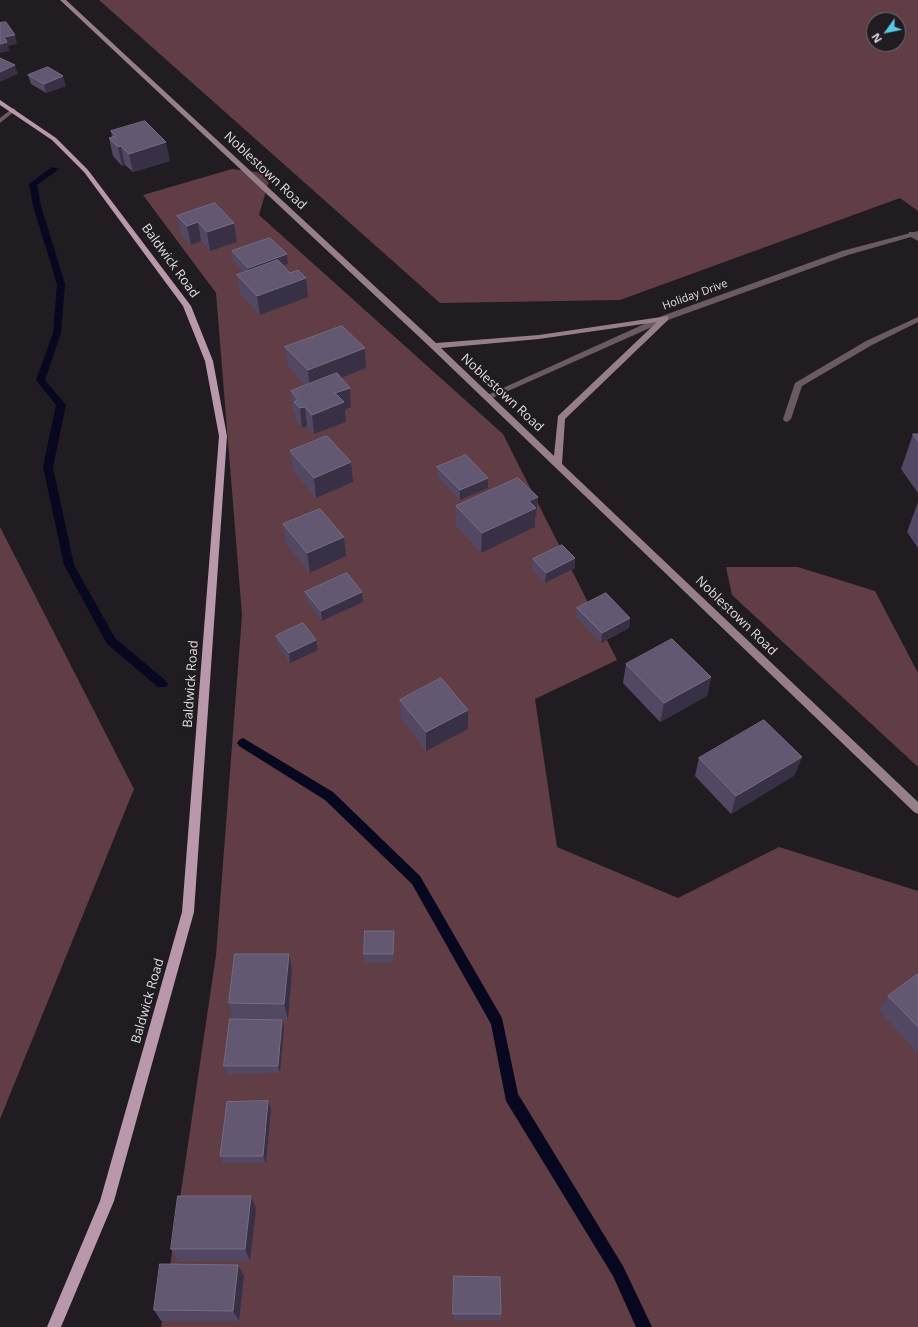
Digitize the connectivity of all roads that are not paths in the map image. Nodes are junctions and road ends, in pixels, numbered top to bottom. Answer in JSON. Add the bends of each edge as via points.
{"nodes":[{"id":1,"x":63,"y":0,"type":"edge"},
{"id":2,"x":0,"y":102,"type":"edge"},
{"id":3,"x":13,"y":110,"type":"junction"},
{"id":4,"x":0,"y":121,"type":"edge"},
{"id":5,"x":916,"y":235,"type":"edge"},
{"id":6,"x":665,"y":318,"type":"junction"},
{"id":7,"x":918,"y":319,"type":"edge"},
{"id":8,"x":434,"y":346,"type":"junction"},
{"id":9,"x":487,"y":397,"type":"junction"},
{"id":10,"x":787,"y":419,"type":"dead end"},
{"id":11,"x":558,"y":464,"type":"junction"},
{"id":12,"x":918,"y":809,"type":"edge"},
{"id":13,"x":54,"y":1327,"type":"edge"}],
"edges":[{"from":1,"to":8,"type":"main road","name":"Noblestown Road"},
{"from":2,"to":3,"type":"main road","name":"Baldwick Road"},
{"from":3,"to":4,"type":"street"},
{"from":3,"to":13,"type":"main road","name":"Baldwick Road","via":[[54,139],[86,171],[187,306],[209,361],[224,436],[188,912],[107,1200]]},
{"from":5,"to":6,"type":"street","name":"Holiday Drive","via":[[845,252]]},
{"from":6,"to":8,"type":"main road","via":[[539,337]]},
{"from":6,"to":9,"type":"street","name":"Holiday Drive"},
{"from":6,"to":11,"type":"main road","via":[[561,418]]},
{"from":7,"to":10,"type":"street","via":[[869,343],[798,385]]},
{"from":8,"to":9,"type":"main road","name":"Noblestown Road"},
{"from":9,"to":11,"type":"main road","name":"Noblestown Road"},
{"from":11,"to":12,"type":"main road","name":"Noblestown Road"}]}
